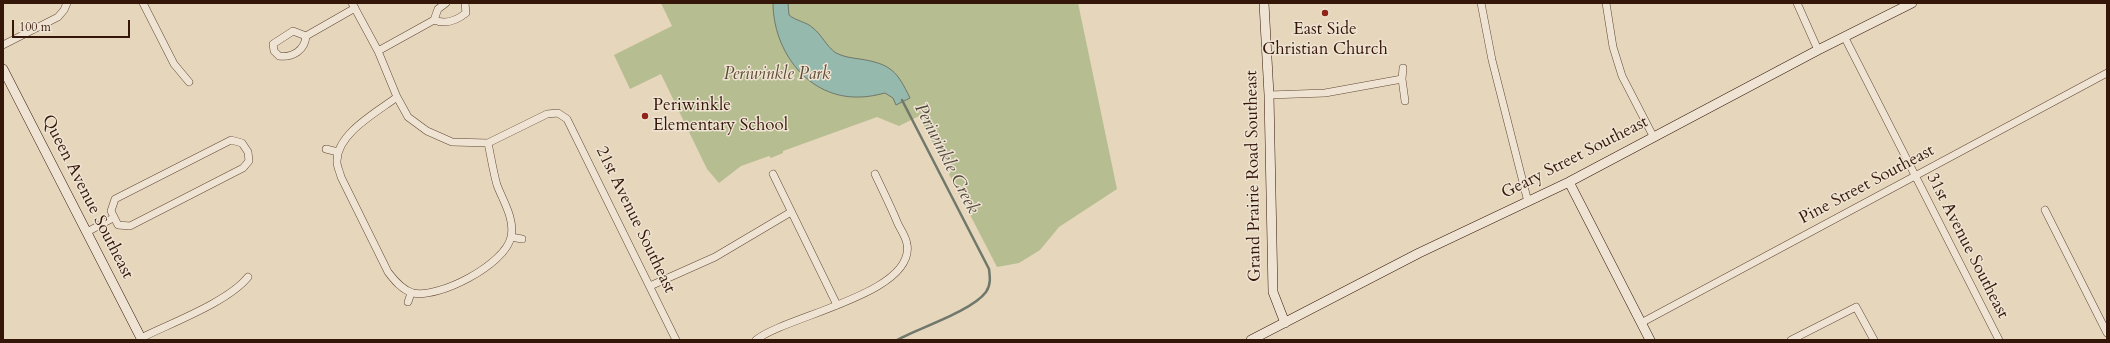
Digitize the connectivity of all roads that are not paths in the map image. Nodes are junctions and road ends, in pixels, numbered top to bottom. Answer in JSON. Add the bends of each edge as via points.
{"nodes":[{"id":1,"x":67,"y":3,"type":"edge"},
{"id":2,"x":143,"y":3,"type":"edge"},
{"id":3,"x":446,"y":3,"type":"edge"},
{"id":4,"x":465,"y":3,"type":"edge"},
{"id":5,"x":1264,"y":3,"type":"edge"},
{"id":6,"x":1481,"y":3,"type":"edge"},
{"id":7,"x":1606,"y":3,"type":"edge"},
{"id":8,"x":1797,"y":3,"type":"edge"},
{"id":9,"x":1912,"y":3,"type":"edge"},
{"id":10,"x":354,"y":6,"type":"edge"},
{"id":11,"x":434,"y":20,"type":"junction"},
{"id":12,"x":306,"y":36,"type":"junction"},
{"id":13,"x":1845,"y":38,"type":"junction"},
{"id":14,"x":3,"y":45,"type":"edge"},
{"id":15,"x":1818,"y":50,"type":"junction"},
{"id":16,"x":378,"y":51,"type":"junction"},
{"id":17,"x":1403,"y":68,"type":"dead end"},
{"id":18,"x":3,"y":69,"type":"edge"},
{"id":19,"x":2107,"y":73,"type":"edge"},
{"id":20,"x":1402,"y":79,"type":"junction"},
{"id":21,"x":189,"y":82,"type":"dead end"},
{"id":22,"x":1269,"y":95,"type":"junction"},
{"id":23,"x":397,"y":97,"type":"junction"},
{"id":24,"x":1405,"y":101,"type":"dead end"},
{"id":25,"x":1653,"y":136,"type":"junction"},
{"id":26,"x":488,"y":143,"type":"junction"},
{"id":27,"x":326,"y":149,"type":"dead end"},
{"id":28,"x":338,"y":152,"type":"junction"},
{"id":29,"x":773,"y":174,"type":"dead end"},
{"id":30,"x":875,"y":174,"type":"dead end"},
{"id":31,"x":1915,"y":177,"type":"junction"},
{"id":32,"x":1569,"y":182,"type":"junction"},
{"id":33,"x":1528,"y":202,"type":"junction"},
{"id":34,"x":2045,"y":210,"type":"dead end"},
{"id":35,"x":791,"y":212,"type":"junction"},
{"id":36,"x":113,"y":218,"type":"junction"},
{"id":37,"x":87,"y":232,"type":"junction"},
{"id":38,"x":511,"y":237,"type":"junction"},
{"id":39,"x":522,"y":239,"type":"dead end"},
{"id":40,"x":248,"y":277,"type":"dead end"},
{"id":41,"x":650,"y":286,"type":"junction"},
{"id":42,"x":411,"y":293,"type":"junction"},
{"id":43,"x":408,"y":302,"type":"dead end"},
{"id":44,"x":837,"y":305,"type":"junction"},
{"id":45,"x":1285,"y":322,"type":"junction"},
{"id":46,"x":1641,"y":323,"type":"junction"},
{"id":47,"x":2107,"y":333,"type":"edge"},
{"id":48,"x":142,"y":339,"type":"edge"},
{"id":49,"x":676,"y":340,"type":"edge"},
{"id":50,"x":756,"y":340,"type":"edge"},
{"id":51,"x":1252,"y":340,"type":"edge"},
{"id":52,"x":1650,"y":340,"type":"edge"},
{"id":53,"x":1791,"y":340,"type":"edge"},
{"id":54,"x":1874,"y":340,"type":"edge"},
{"id":55,"x":1998,"y":340,"type":"edge"}],
"edges":[{"from":1,"to":14,"type":"street","via":[[58,17]]},
{"from":2,"to":21,"type":"street","via":[[174,64]]},
{"from":3,"to":11,"type":"street","via":[[435,13]]},
{"from":4,"to":11,"type":"street","via":[[466,13],[463,15],[446,23]]},
{"from":5,"to":22,"type":"main road","name":"Grand Prairie Road Southeast"},
{"from":6,"to":33,"type":"street","via":[[1492,60]]},
{"from":7,"to":25,"type":"street","via":[[1613,47],[1622,76]]},
{"from":8,"to":15,"type":"street"},
{"from":9,"to":13,"type":"main road","name":"Geary Street Southeast"},
{"from":10,"to":12,"type":"street"},
{"from":10,"to":16,"type":"street"},
{"from":11,"to":16,"type":"street"},
{"from":12,"to":12,"type":"street","via":[[299,52],[286,57],[279,56],[274,50],[274,44],[293,32]]},
{"from":13,"to":15,"type":"main road","name":"Geary Street Southeast"},
{"from":13,"to":31,"type":"street","name":"31st Avenue Southeast"},
{"from":15,"to":25,"type":"main road","name":"Geary Street Southeast"},
{"from":16,"to":23,"type":"street"},
{"from":17,"to":20,"type":"street"},
{"from":18,"to":37,"type":"main road","name":"Queen Avenue Southeast"},
{"from":19,"to":31,"type":"street","name":"Pine Street Southeast"},
{"from":20,"to":22,"type":"street","via":[[1325,93]]},
{"from":20,"to":24,"type":"street"},
{"from":22,"to":45,"type":"main road","name":"Grand Prairie Road Southeast","via":[[1273,292]]},
{"from":23,"to":26,"type":"street","via":[[408,117],[427,131],[452,142]]},
{"from":23,"to":28,"type":"street","via":[[346,136]]},
{"from":25,"to":32,"type":"main road","name":"Geary Street Southeast"},
{"from":26,"to":38,"type":"street","via":[[498,186],[508,210]]},
{"from":26,"to":41,"type":"street","name":"21st Avenue Southeast","via":[[547,114],[558,113],[564,116],[570,123]]},
{"from":27,"to":28,"type":"street"},
{"from":28,"to":42,"type":"street","via":[[337,163],[341,177],[378,253],[388,272],[398,284]]},
{"from":29,"to":35,"type":"street"},
{"from":30,"to":44,"type":"street","via":[[907,243],[907,257],[900,270],[889,279]]},
{"from":31,"to":46,"type":"street","name":"Pine Street Southeast"},
{"from":31,"to":55,"type":"street","name":"31st Avenue Southeast"},
{"from":32,"to":33,"type":"main road","name":"Geary Street Southeast"},
{"from":32,"to":46,"type":"main road"},
{"from":33,"to":45,"type":"main road","name":"Geary Street Southeast","via":[[1419,253]]},
{"from":34,"to":47,"type":"street"},
{"from":35,"to":41,"type":"street","via":[[715,257]]},
{"from":35,"to":44,"type":"street"},
{"from":36,"to":36,"type":"street","via":[[118,225],[130,226],[243,168],[249,162],[248,152],[242,143],[231,140],[115,199],[111,211]]},
{"from":36,"to":37,"type":"street"},
{"from":37,"to":48,"type":"main road","name":"Queen Avenue Southeast"},
{"from":38,"to":39,"type":"street"},
{"from":38,"to":42,"type":"street","via":[[505,251],[483,270],[441,291],[425,295]]},
{"from":40,"to":48,"type":"street","via":[[240,288]]},
{"from":41,"to":49,"type":"street","name":"21st Avenue Southeast"},
{"from":42,"to":43,"type":"street"},
{"from":44,"to":50,"type":"street","via":[[786,324]]},
{"from":45,"to":51,"type":"main road","name":"Geary Street Southeast"},
{"from":46,"to":52,"type":"main road"},
{"from":53,"to":54,"type":"street","via":[[1856,307]]}]}
